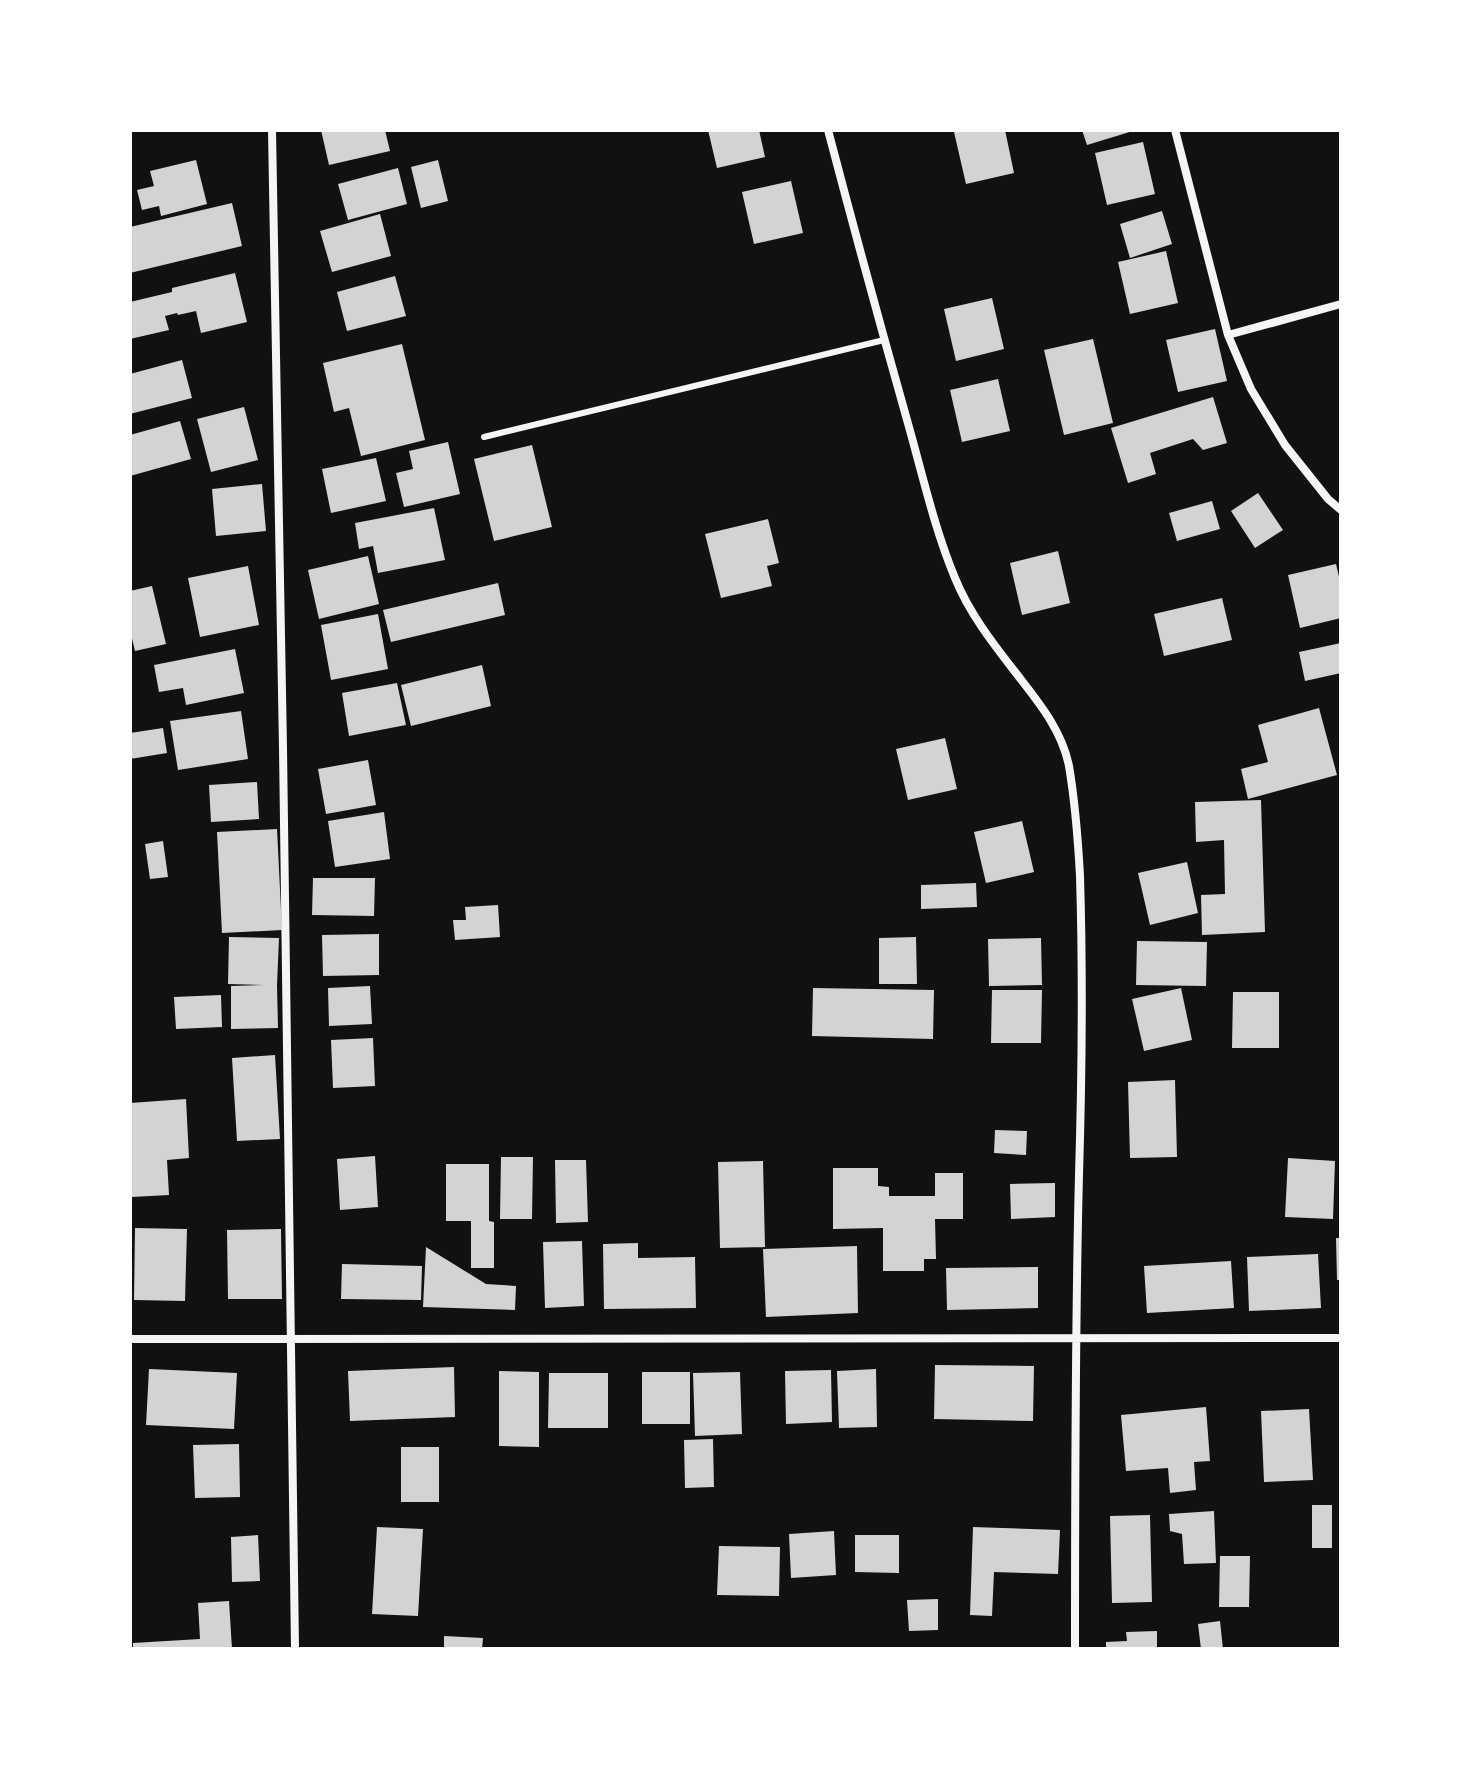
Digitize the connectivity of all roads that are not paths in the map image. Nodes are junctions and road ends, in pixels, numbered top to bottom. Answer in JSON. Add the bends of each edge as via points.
{"nodes":[{"id":1,"x":272,"y":130,"type":"edge"},
{"id":2,"x":828,"y":130,"type":"edge"},
{"id":3,"x":1175,"y":130,"type":"edge"},
{"id":4,"x":1341,"y":304,"type":"edge"},
{"id":5,"x":1228,"y":335,"type":"junction"},
{"id":6,"x":884,"y":340,"type":"junction"},
{"id":7,"x":484,"y":437,"type":"dead end"},
{"id":8,"x":1341,"y":510,"type":"edge"},
{"id":9,"x":1075,"y":1338,"type":"junction"},
{"id":10,"x":1341,"y":1338,"type":"edge"},
{"id":11,"x":130,"y":1339,"type":"edge"},
{"id":12,"x":291,"y":1340,"type":"junction"},
{"id":13,"x":295,"y":1649,"type":"edge"},
{"id":14,"x":1075,"y":1649,"type":"edge"}],
"edges":[{"from":1,"to":12,"type":"street"},
{"from":2,"to":6,"type":"street"},
{"from":3,"to":5,"type":"street"},
{"from":4,"to":5,"type":"street"},
{"from":5,"to":8,"type":"street","via":[[1251,389],[1285,445]]},
{"from":6,"to":7,"type":"lane"},
{"from":6,"to":9,"type":"street","via":[[955,580],[990,640],[1049,718],[1068,761],[1082,953]]},
{"from":9,"to":10,"type":"street"},
{"from":9,"to":12,"type":"street"},
{"from":9,"to":14,"type":"street"},
{"from":11,"to":12,"type":"street"},
{"from":12,"to":13,"type":"street"}]}
